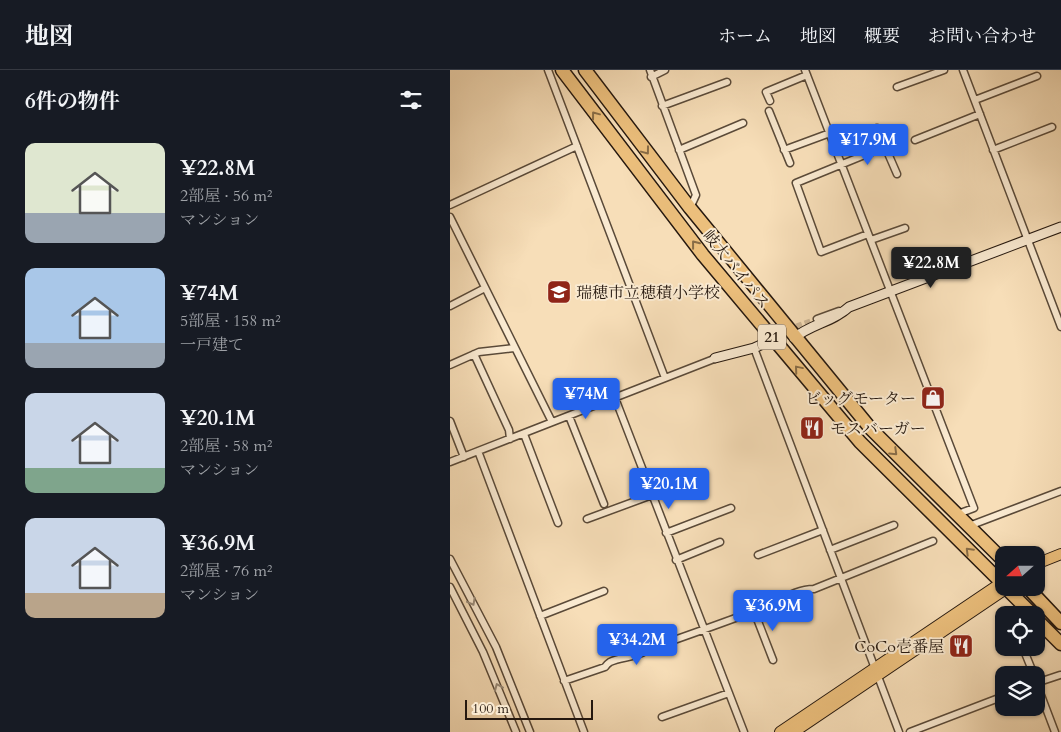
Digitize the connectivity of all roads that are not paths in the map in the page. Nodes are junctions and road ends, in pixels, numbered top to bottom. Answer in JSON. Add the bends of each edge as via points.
{"nodes":[{"id":1,"x":548,"y":70,"type":"edge"},
{"id":2,"x":562,"y":70,"type":"edge"},
{"id":3,"x":585,"y":70,"type":"edge"},
{"id":4,"x":665,"y":70,"type":"edge"},
{"id":5,"x":944,"y":70,"type":"edge"},
{"id":6,"x":963,"y":70,"type":"edge"},
{"id":7,"x":806,"y":72,"type":"edge"},
{"id":8,"x":651,"y":74,"type":"edge"},
{"id":9,"x":1037,"y":76,"type":"dead end"},
{"id":10,"x":727,"y":82,"type":"dead end"},
{"id":11,"x":897,"y":87,"type":"dead end"},
{"id":12,"x":974,"y":100,"type":"junction"},
{"id":13,"x":770,"y":101,"type":"dead end"},
{"id":14,"x":662,"y":106,"type":"junction"},
{"id":15,"x":769,"y":111,"type":"dead end"},
{"id":16,"x":980,"y":114,"type":"junction"},
{"id":17,"x":743,"y":123,"type":"dead end"},
{"id":18,"x":1052,"y":127,"type":"dead end"},
{"id":19,"x":877,"y":128,"type":"dead end"},
{"id":20,"x":830,"y":133,"type":"junction"},
{"id":21,"x":915,"y":140,"type":"dead end"},
{"id":22,"x":577,"y":146,"type":"junction"},
{"id":23,"x":884,"y":146,"type":"junction"},
{"id":24,"x":679,"y":150,"type":"junction"},
{"id":25,"x":784,"y":150,"type":"junction"},
{"id":26,"x":993,"y":150,"type":"junction"},
{"id":27,"x":790,"y":163,"type":"dead end"},
{"id":28,"x":842,"y":165,"type":"junction"},
{"id":29,"x":897,"y":174,"type":"dead end"},
{"id":30,"x":450,"y":205,"type":"edge"},
{"id":31,"x":690,"y":208,"type":"junction"},
{"id":32,"x":450,"y":217,"type":"edge"},
{"id":33,"x":1061,"y":227,"type":"edge"},
{"id":34,"x":905,"y":228,"type":"dead end"},
{"id":35,"x":869,"y":237,"type":"junction"},
{"id":36,"x":1027,"y":240,"type":"junction"},
{"id":37,"x":485,"y":288,"type":"junction"},
{"id":38,"x":890,"y":292,"type":"junction"},
{"id":39,"x":450,"y":306,"type":"edge"},
{"id":40,"x":849,"y":307,"type":"junction"},
{"id":41,"x":817,"y":319,"type":"tunnel mouth"},
{"id":42,"x":1061,"y":327,"type":"edge"},
{"id":43,"x":794,"y":338,"type":"junction"},
{"id":44,"x":774,"y":339,"type":"junction"},
{"id":45,"x":514,"y":348,"type":"junction"},
{"id":46,"x":742,"y":348,"type":"dead end"},
{"id":47,"x":754,"y":348,"type":"junction"},
{"id":48,"x":474,"y":354,"type":"junction"},
{"id":49,"x":715,"y":358,"type":"junction"},
{"id":50,"x":450,"y":365,"type":"edge"},
{"id":51,"x":665,"y":378,"type":"junction"},
{"id":52,"x":614,"y":398,"type":"junction"},
{"id":53,"x":569,"y":416,"type":"junction"},
{"id":54,"x":450,"y":421,"type":"edge"},
{"id":55,"x":552,"y":422,"type":"junction"},
{"id":56,"x":524,"y":434,"type":"junction"},
{"id":57,"x":510,"y":439,"type":"junction"},
{"id":58,"x":478,"y":451,"type":"junction"},
{"id":59,"x":464,"y":457,"type":"junction"},
{"id":60,"x":450,"y":462,"type":"edge"},
{"id":61,"x":1061,"y":491,"type":"edge"},
{"id":62,"x":652,"y":495,"type":"junction"},
{"id":63,"x":604,"y":504,"type":"dead end"},
{"id":64,"x":732,"y":508,"type":"dead end"},
{"id":65,"x":958,"y":514,"type":"junction"},
{"id":66,"x":587,"y":519,"type":"dead end"},
{"id":67,"x":558,"y":522,"type":"dead end"},
{"id":68,"x":894,"y":525,"type":"dead end"},
{"id":69,"x":969,"y":526,"type":"junction"},
{"id":70,"x":822,"y":530,"type":"junction"},
{"id":71,"x":666,"y":533,"type":"junction"},
{"id":72,"x":933,"y":541,"type":"dead end"},
{"id":73,"x":720,"y":542,"type":"dead end"},
{"id":74,"x":830,"y":550,"type":"junction"},
{"id":75,"x":995,"y":553,"type":"edge"},
{"id":76,"x":1061,"y":554,"type":"edge"},
{"id":77,"x":758,"y":555,"type":"dead end"},
{"id":78,"x":450,"y":559,"type":"edge"},
{"id":79,"x":676,"y":560,"type":"junction"},
{"id":80,"x":1045,"y":560,"type":"edge"},
{"id":81,"x":995,"y":575,"type":"edge"},
{"id":82,"x":841,"y":578,"type":"junction"},
{"id":83,"x":450,"y":587,"type":"edge"},
{"id":84,"x":604,"y":591,"type":"dead end"},
{"id":85,"x":995,"y":592,"type":"edge"},
{"id":86,"x":1015,"y":596,"type":"edge"},
{"id":87,"x":1036,"y":596,"type":"edge"},
{"id":88,"x":1025,"y":606,"type":"edge"},
{"id":89,"x":754,"y":611,"type":"junction"},
{"id":90,"x":540,"y":616,"type":"junction"},
{"id":91,"x":1061,"y":623,"type":"edge"},
{"id":92,"x":1045,"y":628,"type":"edge"},
{"id":93,"x":704,"y":630,"type":"junction"},
{"id":94,"x":1061,"y":644,"type":"edge"},
{"id":95,"x":773,"y":660,"type":"dead end"},
{"id":96,"x":877,"y":671,"type":"junction"},
{"id":97,"x":1060,"y":675,"type":"dead end"},
{"id":98,"x":1045,"y":679,"type":"edge"},
{"id":99,"x":564,"y":681,"type":"junction"},
{"id":100,"x":729,"y":693,"type":"junction"},
{"id":101,"x":995,"y":699,"type":"edge"},
{"id":102,"x":1045,"y":706,"type":"edge"},
{"id":103,"x":662,"y":717,"type":"dead end"},
{"id":104,"x":516,"y":732,"type":"edge"},
{"id":105,"x":530,"y":732,"type":"edge"},
{"id":106,"x":584,"y":732,"type":"edge"},
{"id":107,"x":744,"y":732,"type":"edge"},
{"id":108,"x":780,"y":732,"type":"edge"},
{"id":109,"x":794,"y":732,"type":"edge"},
{"id":110,"x":899,"y":732,"type":"edge"},
{"id":111,"x":910,"y":732,"type":"edge"},
{"id":112,"x":1055,"y":732,"type":"edge"}],
"edges":[{"from":1,"to":22,"type":"street"},
{"from":44,"to":2,"type":"highway","name":"岐大バイパス","number":"21","one_way":true,"via":[[703,255]]},
{"from":3,"to":31,"type":"highway","name":"岐大バイパス","number":"21","one_way":true},
{"from":4,"to":8,"type":"street"},
{"from":5,"to":11,"type":"street"},
{"from":6,"to":12,"type":"street"},
{"from":7,"to":13,"type":"street","via":[[766,92]]},
{"from":7,"to":20,"type":"street"},
{"from":8,"to":14,"type":"street"},
{"from":9,"to":12,"type":"street"},
{"from":10,"to":14,"type":"street"},
{"from":12,"to":16,"type":"street"},
{"from":14,"to":24,"type":"street"},
{"from":15,"to":25,"type":"street"},
{"from":16,"to":21,"type":"street"},
{"from":16,"to":26,"type":"street"},
{"from":17,"to":24,"type":"street"},
{"from":18,"to":26,"type":"street"},
{"from":19,"to":23,"type":"street"},
{"from":20,"to":25,"type":"street"},
{"from":20,"to":28,"type":"street"},
{"from":22,"to":30,"type":"street"},
{"from":22,"to":51,"type":"street"},
{"from":23,"to":28,"type":"street"},
{"from":23,"to":29,"type":"street"},
{"from":24,"to":31,"type":"street","via":[[696,195]]},
{"from":25,"to":27,"type":"street"},
{"from":26,"to":36,"type":"street"},
{"from":28,"to":35,"type":"street"},
{"from":28,"to":35,"type":"street","via":[[796,183],[821,252]]},
{"from":31,"to":43,"type":"highway","name":"岐大バイパス","number":"21"},
{"from":32,"to":37,"type":"street"},
{"from":33,"to":36,"type":"street"},
{"from":34,"to":35,"type":"street"},
{"from":35,"to":38,"type":"street"},
{"from":36,"to":38,"type":"street"},
{"from":36,"to":42,"type":"street"},
{"from":37,"to":39,"type":"street"},
{"from":37,"to":45,"type":"street"},
{"from":38,"to":40,"type":"street"},
{"from":38,"to":65,"type":"street","via":[[974,508]]},
{"from":40,"to":41,"type":"street"},
{"from":40,"to":43,"type":"street","via":[[840,316],[804,330]]},
{"from":43,"to":65,"type":"highway","name":"岐大バイパス","number":"21","one_way":true,"via":[[871,429]]},
{"from":44,"to":47,"type":"street"},
{"from":81,"to":44,"type":"highway","name":"岐大バイパス","number":"21","one_way":true,"via":[[860,442]]},
{"from":45,"to":48,"type":"street"},
{"from":45,"to":55,"type":"street"},
{"from":46,"to":49,"type":"street"},
{"from":47,"to":49,"type":"street"},
{"from":47,"to":70,"type":"street"},
{"from":48,"to":50,"type":"street"},
{"from":48,"to":57,"type":"street","via":[[509,430]]},
{"from":49,"to":51,"type":"street"},
{"from":51,"to":52,"type":"street"},
{"from":52,"to":53,"type":"street"},
{"from":52,"to":62,"type":"street"},
{"from":53,"to":55,"type":"street"},
{"from":53,"to":63,"type":"street"},
{"from":54,"to":59,"type":"street"},
{"from":55,"to":56,"type":"street"},
{"from":56,"to":57,"type":"street"},
{"from":56,"to":67,"type":"street"},
{"from":57,"to":58,"type":"street"},
{"from":58,"to":59,"type":"street"},
{"from":58,"to":90,"type":"street"},
{"from":59,"to":60,"type":"street"},
{"from":61,"to":69,"type":"street"},
{"from":62,"to":66,"type":"street"},
{"from":62,"to":71,"type":"street"},
{"from":64,"to":71,"type":"street"},
{"from":65,"to":69,"type":"highway","name":"岐大バイパス","number":"21"},
{"from":68,"to":74,"type":"street"},
{"from":69,"to":75,"type":"highway","name":"岐大バイパス","number":"21"},
{"from":70,"to":74,"type":"street"},
{"from":70,"to":77,"type":"street"},
{"from":71,"to":79,"type":"street"},
{"from":72,"to":82,"type":"street"},
{"from":73,"to":79,"type":"street"},
{"from":74,"to":82,"type":"street"},
{"from":76,"to":80,"type":"main road"},
{"from":78,"to":105,"type":"street","one_way":true,"via":[[496,647]]},
{"from":79,"to":93,"type":"street"},
{"from":82,"to":89,"type":"street","via":[[814,589],[792,593],[788,598]]},
{"from":82,"to":96,"type":"street"},
{"from":104,"to":83,"type":"street","one_way":true,"via":[[483,652]]},
{"from":84,"to":90,"type":"street"},
{"from":85,"to":96,"type":"main road"},
{"from":86,"to":88,"type":"highway","name":"岐大バイパス","number":"21"},
{"from":87,"to":91,"type":"highway"},
{"from":89,"to":93,"type":"street"},
{"from":89,"to":95,"type":"street"},
{"from":90,"to":99,"type":"street"},
{"from":92,"to":94,"type":"highway"},
{"from":93,"to":99,"type":"street","via":[[649,647],[644,652]]},
{"from":93,"to":100,"type":"street"},
{"from":96,"to":108,"type":"main road"},
{"from":96,"to":109,"type":"main road"},
{"from":96,"to":110,"type":"street"},
{"from":97,"to":98,"type":"street"},
{"from":99,"to":106,"type":"street"},
{"from":100,"to":103,"type":"street"},
{"from":100,"to":107,"type":"street"},
{"from":101,"to":111,"type":"street"},
{"from":102,"to":112,"type":"street"}]}
